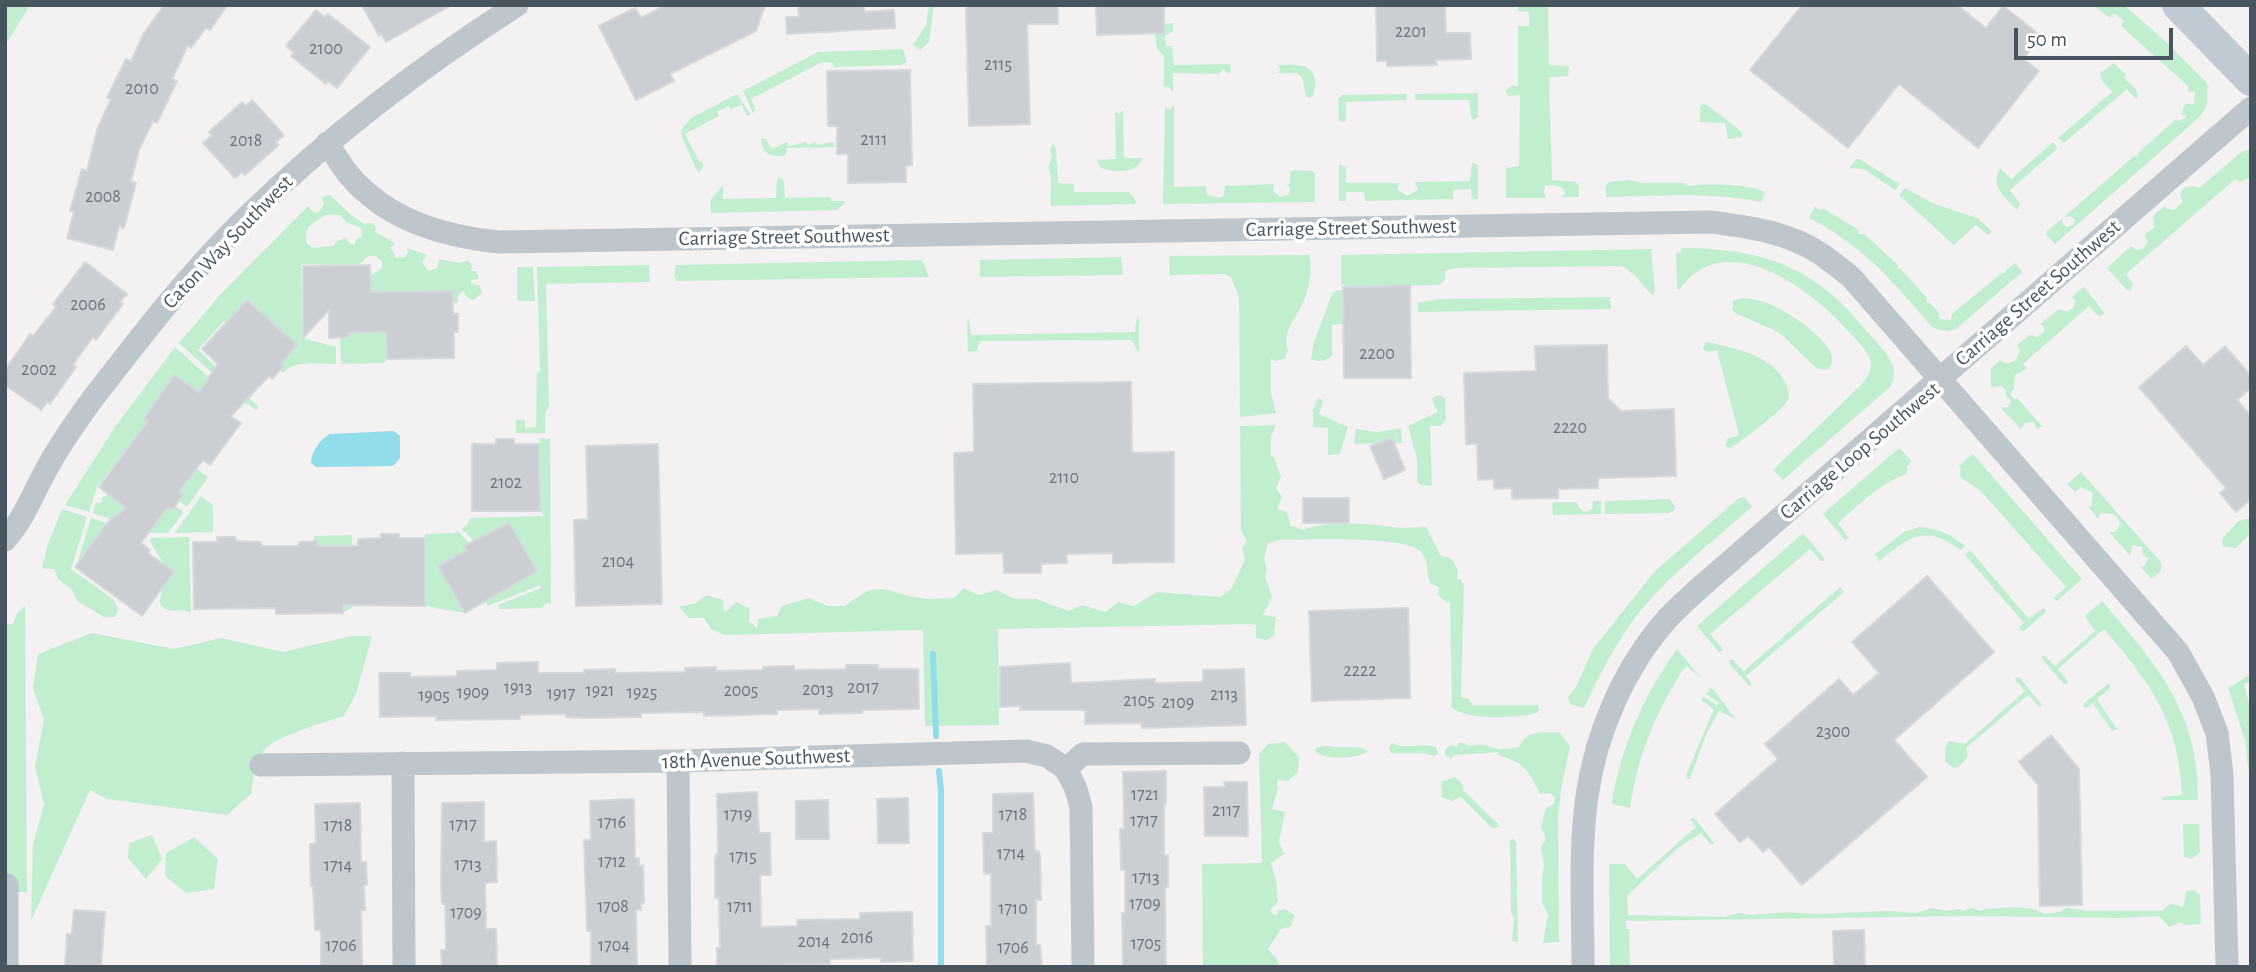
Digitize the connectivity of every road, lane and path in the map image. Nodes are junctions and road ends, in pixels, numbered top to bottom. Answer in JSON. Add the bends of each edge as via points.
{"nodes":[{"id":1,"x":517,"y":5,"type":"edge"},
{"id":2,"x":2178,"y":5,"type":"edge"},
{"id":3,"x":2251,"y":80,"type":"edge"},
{"id":4,"x":2251,"y":108,"type":"edge"},
{"id":5,"x":327,"y":143,"type":"junction"},
{"id":6,"x":1941,"y":378,"type":"junction"},
{"id":7,"x":5,"y":540,"type":"edge"},
{"id":8,"x":1239,"y":752,"type":"dead end"},
{"id":9,"x":678,"y":761,"type":"junction"},
{"id":10,"x":403,"y":763,"type":"junction"},
{"id":11,"x":261,"y":765,"type":"dead end"},
{"id":12,"x":1066,"y":769,"type":"junction"},
{"id":13,"x":7,"y":886,"type":"edge"},
{"id":14,"x":7,"y":967,"type":"edge"},
{"id":15,"x":404,"y":967,"type":"edge"},
{"id":16,"x":680,"y":967,"type":"edge"},
{"id":17,"x":1083,"y":967,"type":"edge"},
{"id":18,"x":1583,"y":967,"type":"edge"},
{"id":19,"x":2227,"y":967,"type":"edge"}],
"edges":[{"from":1,"to":5,"type":"street","name":"Caton Way Southwest","via":[[416,72]]},
{"from":2,"to":3,"type":"main road"},
{"from":4,"to":6,"type":"street","name":"Carriage Street Southwest"},
{"from":5,"to":6,"type":"street","name":"Carriage Street Southwest","via":[[355,181],[398,215],[441,232],[499,242],[1711,222],[1758,228],[1819,253],[1851,277]]},
{"from":5,"to":7,"type":"street","name":"Caton Way Southwest","via":[[252,212],[172,299],[82,413],[47,468],[23,518]]},
{"from":6,"to":18,"type":"street","name":"Carriage Loop Southwest","via":[[1688,599],[1668,618],[1631,669],[1603,727],[1587,795]]},
{"from":6,"to":19,"type":"street","name":"Carriage Loop Southwest","via":[[2178,652],[2203,697],[2217,733],[2222,774]]},
{"from":8,"to":12,"type":"street","via":[[1083,754]]},
{"from":9,"to":10,"type":"street","name":"18th Avenue Southwest"},
{"from":9,"to":12,"type":"street","name":"18th Avenue Southwest","via":[[1026,751],[1047,756]]},
{"from":9,"to":16,"type":"street"},
{"from":10,"to":11,"type":"street","name":"18th Avenue Southwest"},
{"from":10,"to":15,"type":"street"},
{"from":12,"to":17,"type":"street","via":[[1081,807]]},
{"from":13,"to":14,"type":"street"}]}
